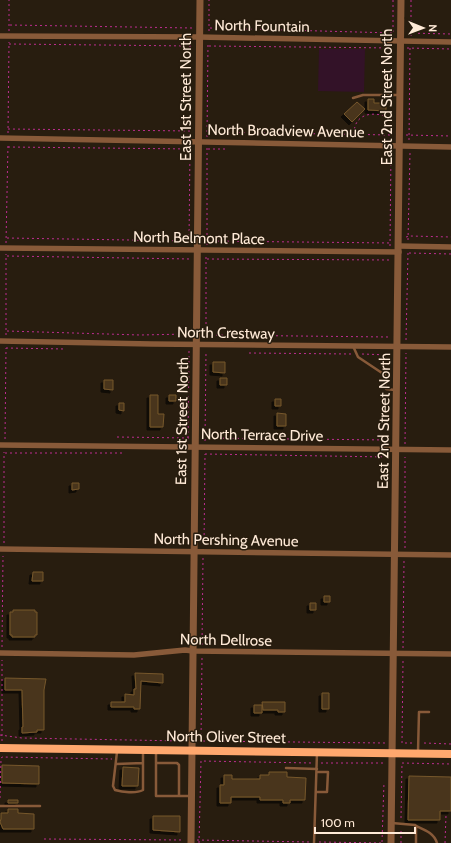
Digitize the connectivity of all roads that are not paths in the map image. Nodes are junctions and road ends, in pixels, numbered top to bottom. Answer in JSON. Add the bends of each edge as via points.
{"nodes":[{"id":1,"x":200,"y":0,"type":"edge"},
{"id":2,"x":401,"y":0,"type":"edge"},
{"id":3,"x":0,"y":36,"type":"edge"},
{"id":4,"x":199,"y":37,"type":"junction"},
{"id":5,"x":451,"y":42,"type":"edge"},
{"id":6,"x":400,"y":45,"type":"junction"},
{"id":7,"x":400,"y":95,"type":"junction"},
{"id":8,"x":353,"y":98,"type":"dead end"},
{"id":9,"x":0,"y":138,"type":"edge"},
{"id":10,"x":199,"y":141,"type":"junction"},
{"id":11,"x":400,"y":146,"type":"junction"},
{"id":12,"x":451,"y":147,"type":"edge"},
{"id":13,"x":451,"y":247,"type":"edge"},
{"id":14,"x":3,"y":248,"type":"edge"},
{"id":15,"x":399,"y":249,"type":"junction"},
{"id":16,"x":198,"y":250,"type":"junction"},
{"id":17,"x":3,"y":341,"type":"edge"},
{"id":18,"x":192,"y":344,"type":"junction"},
{"id":19,"x":353,"y":346,"type":"junction"},
{"id":20,"x":394,"y":346,"type":"junction"},
{"id":21,"x":451,"y":347,"type":"edge"},
{"id":22,"x":397,"y":390,"type":"junction"},
{"id":23,"x":2,"y":445,"type":"edge"},
{"id":24,"x":195,"y":446,"type":"junction"},
{"id":25,"x":396,"y":450,"type":"junction"},
{"id":26,"x":451,"y":450,"type":"edge"},
{"id":27,"x":2,"y":549,"type":"edge"},
{"id":28,"x":194,"y":552,"type":"junction"},
{"id":29,"x":395,"y":555,"type":"junction"},
{"id":30,"x":451,"y":555,"type":"edge"},
{"id":31,"x":193,"y":652,"type":"junction"},
{"id":32,"x":1,"y":653,"type":"edge"},
{"id":33,"x":394,"y":654,"type":"junction"},
{"id":34,"x":451,"y":654,"type":"edge"},
{"id":35,"x":429,"y":712,"type":"dead end"},
{"id":36,"x":1,"y":748,"type":"edge"},
{"id":37,"x":118,"y":750,"type":"junction"},
{"id":38,"x":143,"y":750,"type":"junction"},
{"id":39,"x":156,"y":750,"type":"junction"},
{"id":40,"x":192,"y":751,"type":"junction"},
{"id":41,"x":317,"y":752,"type":"junction"},
{"id":42,"x":393,"y":754,"type":"junction"},
{"id":43,"x":418,"y":754,"type":"junction"},
{"id":44,"x":451,"y":754,"type":"edge"},
{"id":45,"x":143,"y":763,"type":"junction"},
{"id":46,"x":156,"y":763,"type":"junction"},
{"id":47,"x":116,"y":764,"type":"junction"},
{"id":48,"x":286,"y":768,"type":"dead end"},
{"id":49,"x":317,"y":770,"type":"junction"},
{"id":50,"x":316,"y":792,"type":"junction"},
{"id":51,"x":179,"y":796,"type":"junction"},
{"id":52,"x":191,"y":796,"type":"junction"},
{"id":53,"x":0,"y":806,"type":"edge"},
{"id":54,"x":40,"y":806,"type":"dead end"},
{"id":55,"x":392,"y":823,"type":"junction"},
{"id":56,"x":416,"y":826,"type":"junction"},
{"id":57,"x":191,"y":841,"type":"edge"},
{"id":58,"x":314,"y":842,"type":"edge"},
{"id":59,"x":391,"y":843,"type":"edge"},
{"id":60,"x":416,"y":843,"type":"edge"},
{"id":61,"x":437,"y":843,"type":"edge"}],
"edges":[{"from":1,"to":4,"type":"street","name":"East 1st Street North"},
{"from":2,"to":6,"type":"street","name":"East 2nd Street North","via":[[397,33]]},
{"from":3,"to":4,"type":"street","name":"North Fountain"},
{"from":4,"to":6,"type":"street","name":"North Fountain"},
{"from":4,"to":10,"type":"street","name":"East 1st Street North"},
{"from":5,"to":6,"type":"street","name":"North Fountain","via":[[411,41]]},
{"from":6,"to":7,"type":"street","name":"East 2nd Street North"},
{"from":7,"to":8,"type":"lane","via":[[363,95]]},
{"from":7,"to":11,"type":"street","name":"East 2nd Street North"},
{"from":9,"to":10,"type":"street","name":"North Broadview Avenue"},
{"from":10,"to":11,"type":"street","name":"North Broadview Avenue"},
{"from":10,"to":16,"type":"street","name":"East 1st Street North"},
{"from":11,"to":12,"type":"street","name":"North Broadview Avenue"},
{"from":11,"to":15,"type":"street","name":"East 2nd Street North"},
{"from":13,"to":15,"type":"street","name":"North Belmont Place","via":[[408,246]]},
{"from":14,"to":16,"type":"street","name":"North Belmont Place"},
{"from":15,"to":16,"type":"street","name":"North Belmont Place","via":[[390,252]]},
{"from":15,"to":20,"type":"street","name":"East 2nd Street North"},
{"from":16,"to":18,"type":"street","name":"East 1st Street North","via":[[196,334]]},
{"from":17,"to":18,"type":"street","name":"North Crestway"},
{"from":18,"to":19,"type":"street","name":"North Crestway"},
{"from":18,"to":24,"type":"street","name":"East 1st Street North","via":[[191,438]]},
{"from":19,"to":20,"type":"street","name":"North Crestway"},
{"from":19,"to":22,"type":"lane","via":[[356,354],[385,375],[386,389]]},
{"from":20,"to":21,"type":"street","name":"North Crestway"},
{"from":20,"to":22,"type":"street","name":"East 2nd Street North","via":[[397,355]]},
{"from":22,"to":25,"type":"street","name":"East 2nd Street North"},
{"from":23,"to":24,"type":"street","name":"North Terrace Drive"},
{"from":24,"to":25,"type":"street","name":"North Terrace Drive"},
{"from":24,"to":28,"type":"street","name":"East 1st Street North"},
{"from":25,"to":26,"type":"street","name":"North Terrace Drive"},
{"from":25,"to":29,"type":"street","name":"East 2nd Street North"},
{"from":27,"to":28,"type":"street","name":"North Pershing Avenue"},
{"from":28,"to":29,"type":"street","name":"North Pershing Avenue"},
{"from":28,"to":31,"type":"street","name":"East 1st Street North"},
{"from":29,"to":30,"type":"street","name":"North Pershing Avenue"},
{"from":29,"to":33,"type":"street","name":"East 2nd Street North"},
{"from":31,"to":32,"type":"street","name":"North Dellrose","via":[[185,650],[134,655]]},
{"from":31,"to":33,"type":"street","name":"North Dellrose"},
{"from":31,"to":40,"type":"street","name":"East 1st Street North"},
{"from":33,"to":34,"type":"street","name":"North Dellrose"},
{"from":33,"to":42,"type":"street","name":"East 2nd Street North"},
{"from":35,"to":43,"type":"lane","via":[[420,712]]},
{"from":36,"to":37,"type":"main road","name":"North Oliver Street"},
{"from":37,"to":38,"type":"main road","name":"North Oliver Street"},
{"from":37,"to":47,"type":"lane"},
{"from":38,"to":39,"type":"main road","name":"North Oliver Street"},
{"from":38,"to":45,"type":"lane"},
{"from":39,"to":40,"type":"main road","name":"North Oliver Street"},
{"from":39,"to":46,"type":"lane"},
{"from":40,"to":41,"type":"main road","name":"North Oliver Street"},
{"from":40,"to":52,"type":"street","name":"East 1st Street North"},
{"from":41,"to":42,"type":"main road","name":"North Oliver Street"},
{"from":41,"to":49,"type":"lane"},
{"from":42,"to":43,"type":"main road","name":"North Oliver Street"},
{"from":42,"to":55,"type":"street","name":"East 2nd Street North"},
{"from":43,"to":44,"type":"main road","name":"North Oliver Street"},
{"from":45,"to":47,"type":"lane"},
{"from":45,"to":47,"type":"lane","via":[[143,790],[140,792],[115,790],[113,786]]},
{"from":46,"to":51,"type":"lane","via":[[178,763]]},
{"from":46,"to":51,"type":"lane","via":[[156,796]]},
{"from":48,"to":49,"type":"lane"},
{"from":49,"to":50,"type":"lane"},
{"from":49,"to":50,"type":"lane","via":[[328,772],[327,792]]},
{"from":50,"to":58,"type":"lane"},
{"from":51,"to":52,"type":"lane"},
{"from":52,"to":57,"type":"street","name":"East 1st Street North"},
{"from":53,"to":54,"type":"lane"},
{"from":55,"to":56,"type":"lane"},
{"from":55,"to":59,"type":"street","name":"East 2nd Street North"},
{"from":56,"to":60,"type":"lane"},
{"from":56,"to":61,"type":"lane","via":[[428,832]]}]}
